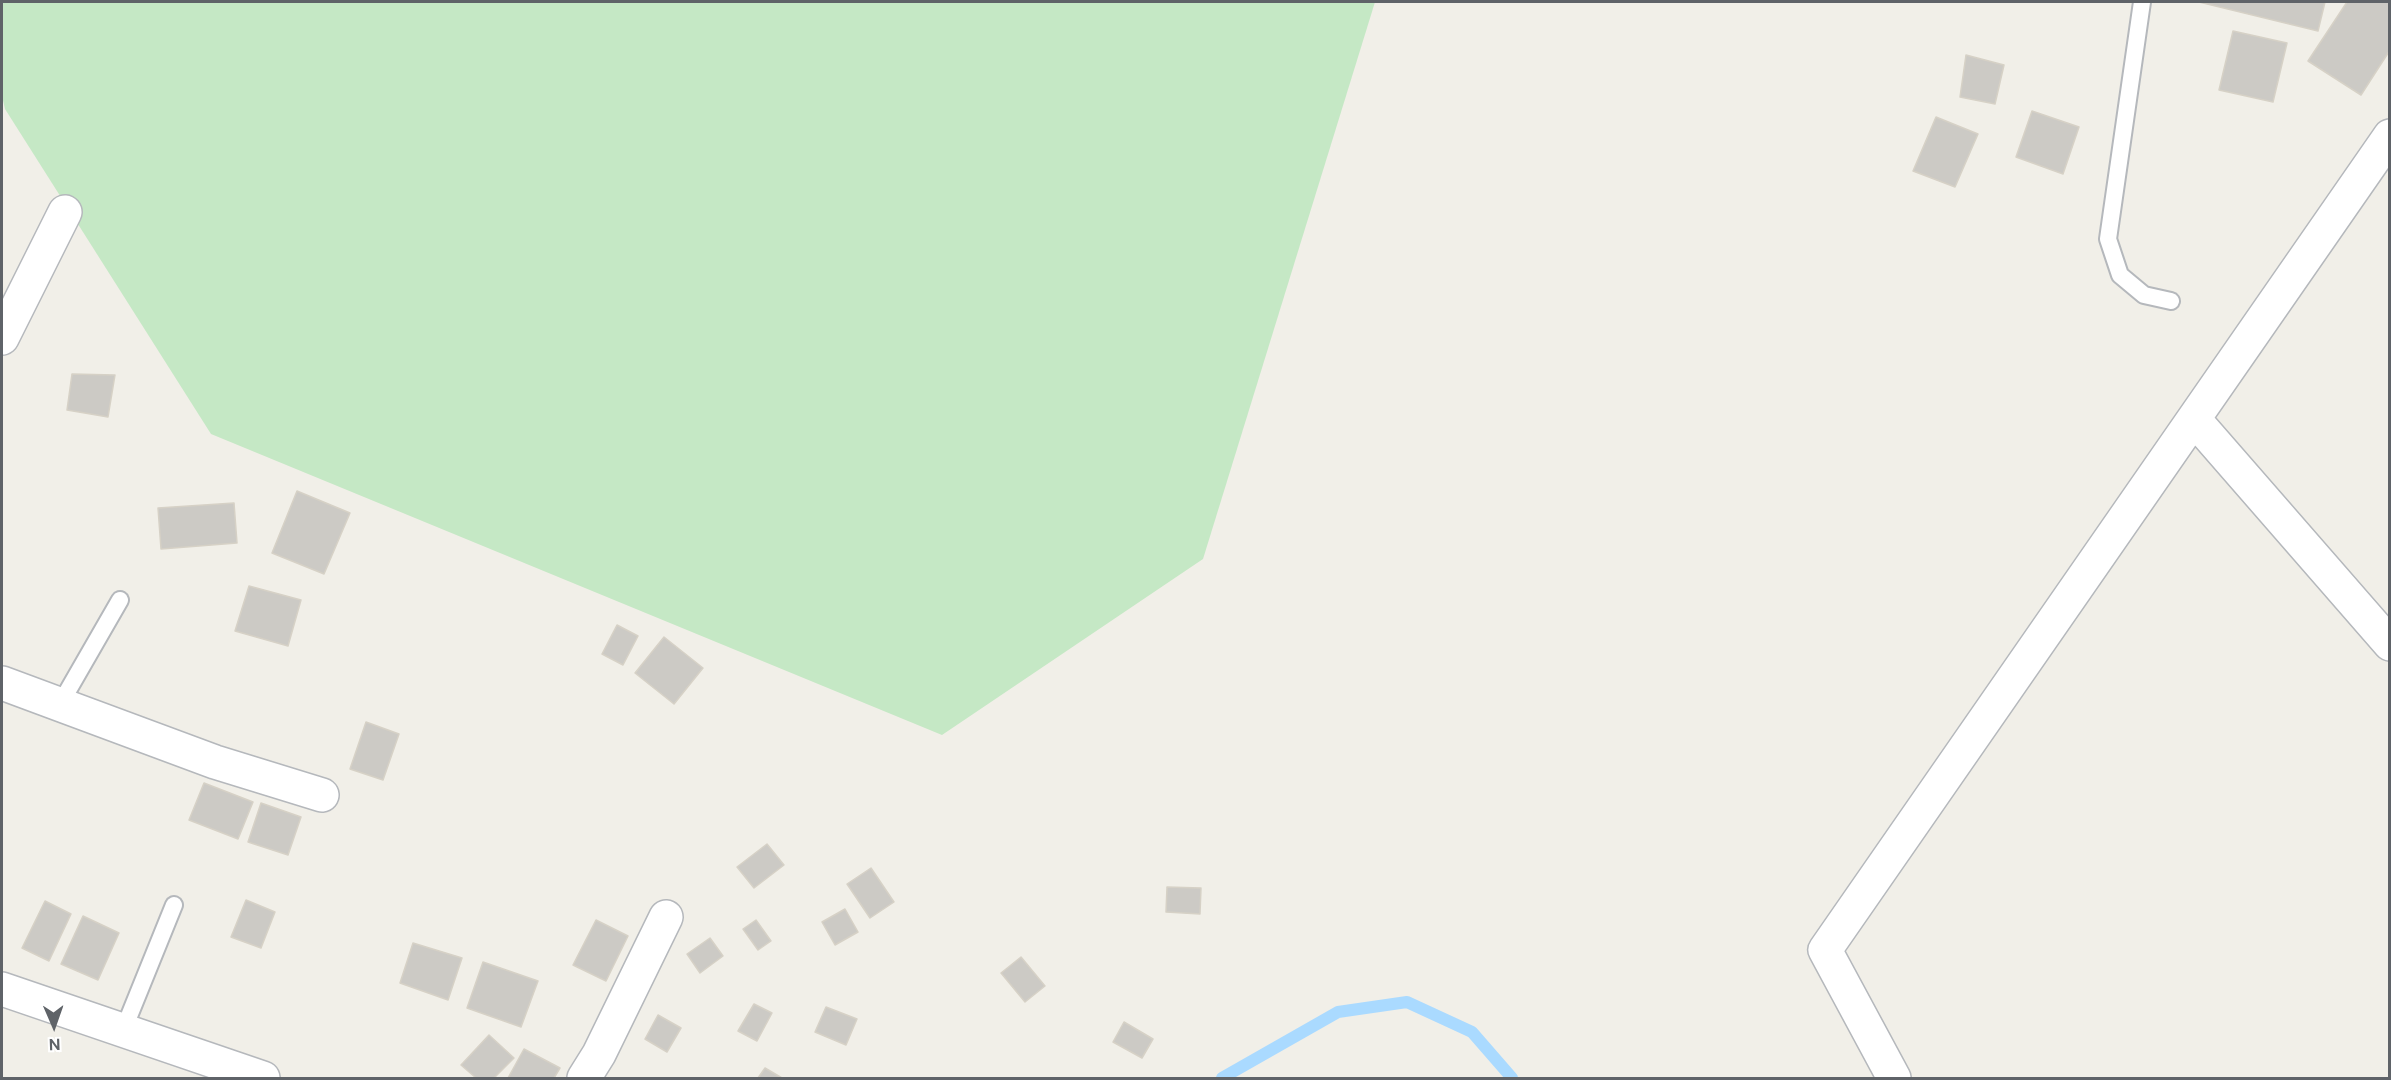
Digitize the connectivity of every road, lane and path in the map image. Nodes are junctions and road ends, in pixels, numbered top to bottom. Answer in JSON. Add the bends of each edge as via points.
{"nodes":[{"id":1,"x":2142,"y":2,"type":"edge"},
{"id":2,"x":2390,"y":136,"type":"edge"},
{"id":3,"x":65,"y":212,"type":"dead end"},
{"id":4,"x":2171,"y":301,"type":"dead end"},
{"id":5,"x":2,"y":338,"type":"edge"},
{"id":6,"x":2194,"y":418,"type":"junction"},
{"id":7,"x":120,"y":600,"type":"dead end"},
{"id":8,"x":2390,"y":644,"type":"edge"},
{"id":9,"x":2,"y":683,"type":"edge"},
{"id":10,"x":59,"y":706,"type":"junction"},
{"id":11,"x":322,"y":795,"type":"dead end"},
{"id":12,"x":174,"y":905,"type":"dead end"},
{"id":13,"x":666,"y":918,"type":"dead end"},
{"id":14,"x":2,"y":989,"type":"edge"},
{"id":15,"x":123,"y":1031,"type":"junction"},
{"id":16,"x":262,"y":1078,"type":"edge"},
{"id":17,"x":584,"y":1078,"type":"edge"},
{"id":18,"x":1894,"y":1078,"type":"edge"}],
"edges":[{"from":1,"to":4,"type":"lane","via":[[2108,239],[2120,275],[2144,295]]},
{"from":2,"to":6,"type":"street"},
{"from":3,"to":5,"type":"street"},
{"from":6,"to":8,"type":"street"},
{"from":6,"to":18,"type":"street","via":[[1825,950]]},
{"from":7,"to":10,"type":"lane"},
{"from":9,"to":10,"type":"street"},
{"from":10,"to":11,"type":"street","via":[[215,762]]},
{"from":12,"to":15,"type":"lane"},
{"from":13,"to":17,"type":"street"},
{"from":14,"to":15,"type":"street"},
{"from":15,"to":16,"type":"street"}]}
